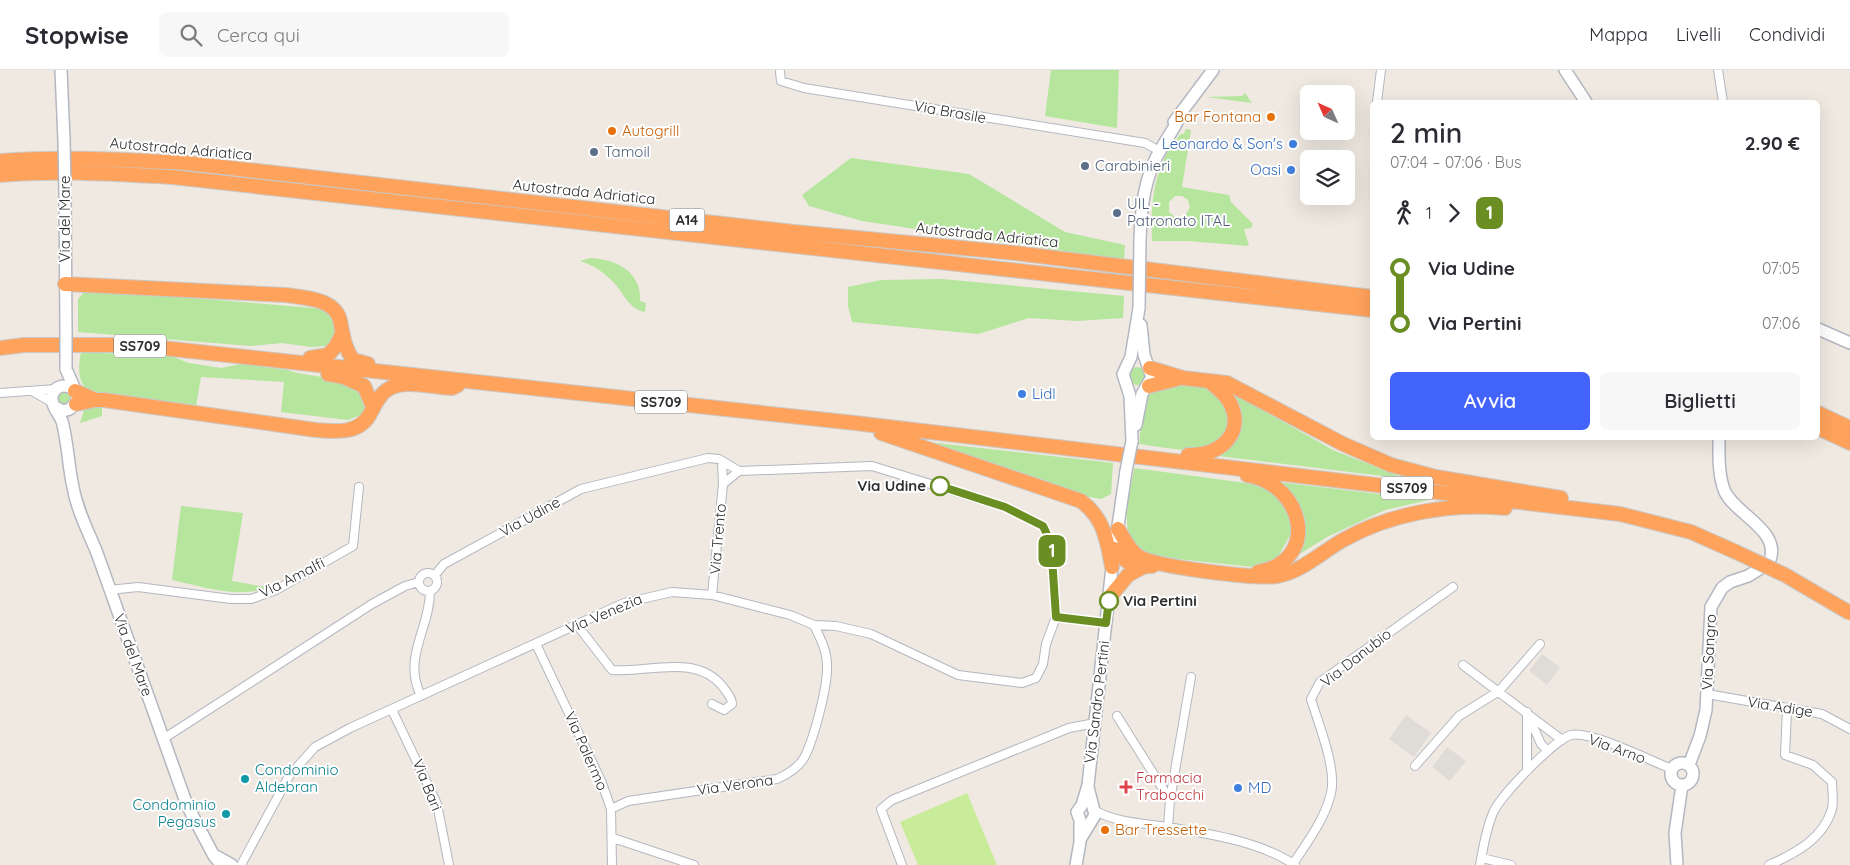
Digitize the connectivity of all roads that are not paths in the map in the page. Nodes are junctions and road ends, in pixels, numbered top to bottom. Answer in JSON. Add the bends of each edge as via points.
{"nodes":[{"id":1,"x":61,"y":70,"type":"edge"},
{"id":2,"x":1213,"y":70,"type":"edge"},
{"id":3,"x":1380,"y":70,"type":"edge"},
{"id":4,"x":1565,"y":70,"type":"edge"},
{"id":5,"x":1718,"y":70,"type":"edge"},
{"id":6,"x":780,"y":71,"type":"edge"},
{"id":7,"x":1377,"y":100,"type":"edge"},
{"id":8,"x":1585,"y":100,"type":"edge"},
{"id":9,"x":1723,"y":100,"type":"edge"},
{"id":10,"x":1156,"y":150,"type":"junction"},
{"id":11,"x":0,"y":161,"type":"edge"},
{"id":12,"x":0,"y":175,"type":"edge"},
{"id":13,"x":65,"y":284,"type":"junction"},
{"id":14,"x":1370,"y":297,"type":"edge"},
{"id":15,"x":1139,"y":310,"type":"junction"},
{"id":16,"x":1370,"y":310,"type":"edge"},
{"id":17,"x":1820,"y":330,"type":"edge"},
{"id":18,"x":342,"y":334,"type":"junction"},
{"id":19,"x":1850,"y":343,"type":"edge"},
{"id":20,"x":0,"y":348,"type":"edge"},
{"id":21,"x":279,"y":360,"type":"junction"},
{"id":22,"x":1126,"y":366,"type":"junction"},
{"id":23,"x":1149,"y":366,"type":"junction"},
{"id":24,"x":66,"y":369,"type":"junction"},
{"id":25,"x":407,"y":374,"type":"junction"},
{"id":26,"x":1183,"y":378,"type":"junction"},
{"id":27,"x":468,"y":381,"type":"junction"},
{"id":28,"x":1209,"y":381,"type":"junction"},
{"id":29,"x":1128,"y":387,"type":"junction"},
{"id":30,"x":1147,"y":387,"type":"junction"},
{"id":31,"x":57,"y":388,"type":"junction"},
{"id":32,"x":30,"y":390,"type":"junction"},
{"id":33,"x":0,"y":393,"type":"edge"},
{"id":34,"x":74,"y":398,"type":"junction"},
{"id":35,"x":55,"y":406,"type":"junction"},
{"id":36,"x":373,"y":407,"type":"junction"},
{"id":37,"x":1820,"y":414,"type":"edge"},
{"id":38,"x":855,"y":423,"type":"junction"},
{"id":39,"x":1850,"y":428,"type":"edge"},
{"id":40,"x":1820,"y":429,"type":"edge"},
{"id":41,"x":1719,"y":440,"type":"edge"},
{"id":42,"x":1132,"y":441,"type":"junction"},
{"id":43,"x":1850,"y":442,"type":"edge"},
{"id":44,"x":68,"y":449,"type":"junction"},
{"id":45,"x":1158,"y":459,"type":"junction"},
{"id":46,"x":722,"y":461,"type":"junction"},
{"id":47,"x":1194,"y":463,"type":"junction"},
{"id":48,"x":739,"y":471,"type":"junction"},
{"id":49,"x":723,"y":484,"type":"junction"},
{"id":50,"x":359,"y":487,"type":"dead end"},
{"id":51,"x":1620,"y":514,"type":"junction"},
{"id":52,"x":1118,"y":528,"type":"junction"},
{"id":53,"x":1114,"y":549,"type":"junction"},
{"id":54,"x":1171,"y":566,"type":"junction"},
{"id":55,"x":1112,"y":567,"type":"junction"},
{"id":56,"x":1142,"y":567,"type":"junction"},
{"id":57,"x":435,"y":575,"type":"junction"},
{"id":58,"x":1242,"y":575,"type":"junction"},
{"id":59,"x":419,"y":582,"type":"junction"},
{"id":60,"x":1453,"y":587,"type":"dead end"},
{"id":61,"x":109,"y":590,"type":"junction"},
{"id":62,"x":430,"y":591,"type":"junction"},
{"id":63,"x":712,"y":595,"type":"junction"},
{"id":64,"x":1109,"y":598,"type":"junction"},
{"id":65,"x":1850,"y":613,"type":"edge"},
{"id":66,"x":1056,"y":617,"type":"junction"},
{"id":67,"x":1106,"y":623,"type":"junction"},
{"id":68,"x":577,"y":625,"type":"junction"},
{"id":69,"x":814,"y":625,"type":"junction"},
{"id":70,"x":536,"y":644,"type":"junction"},
{"id":71,"x":1540,"y":644,"type":"dead end"},
{"id":72,"x":1463,"y":665,"type":"dead end"},
{"id":73,"x":1191,"y":677,"type":"dead end"},
{"id":74,"x":1499,"y":691,"type":"junction"},
{"id":75,"x":1707,"y":694,"type":"junction"},
{"id":76,"x":421,"y":696,"type":"junction"},
{"id":77,"x":712,"y":704,"type":"dead end"},
{"id":78,"x":392,"y":710,"type":"junction"},
{"id":79,"x":1787,"y":710,"type":"junction"},
{"id":80,"x":1527,"y":712,"type":"junction"},
{"id":81,"x":1117,"y":716,"type":"dead end"},
{"id":82,"x":1095,"y":723,"type":"junction"},
{"id":83,"x":1850,"y":729,"type":"edge"},
{"id":84,"x":164,"y":739,"type":"junction"},
{"id":85,"x":1562,"y":740,"type":"junction"},
{"id":86,"x":1548,"y":751,"type":"junction"},
{"id":87,"x":1690,"y":765,"type":"junction"},
{"id":88,"x":1415,"y":766,"type":"dead end"},
{"id":89,"x":1672,"y":769,"type":"junction"},
{"id":90,"x":1526,"y":772,"type":"junction"},
{"id":91,"x":1682,"y":785,"type":"junction"},
{"id":92,"x":1170,"y":800,"type":"junction"},
{"id":93,"x":612,"y":809,"type":"junction"},
{"id":94,"x":1088,"y":814,"type":"junction"},
{"id":95,"x":1168,"y":827,"type":"junction"},
{"id":96,"x":614,"y":838,"type":"junction"},
{"id":97,"x":214,"y":856,"type":"junction"},
{"id":98,"x":1481,"y":861,"type":"edge"},
{"id":99,"x":1294,"y":864,"type":"edge"},
{"id":100,"x":222,"y":865,"type":"edge"},
{"id":101,"x":232,"y":865,"type":"edge"},
{"id":102,"x":241,"y":865,"type":"edge"},
{"id":103,"x":449,"y":865,"type":"edge"},
{"id":104,"x":612,"y":865,"type":"edge"},
{"id":105,"x":694,"y":865,"type":"edge"},
{"id":106,"x":902,"y":865,"type":"edge"},
{"id":107,"x":1076,"y":865,"type":"edge"},
{"id":108,"x":1512,"y":865,"type":"edge"},
{"id":109,"x":1677,"y":865,"type":"edge"},
{"id":110,"x":1769,"y":865,"type":"edge"}],
"edges":[{"from":1,"to":13,"type":"main road","name":"Via del Mare","bridge":true},
{"from":2,"to":10,"type":"main road","via":[[1179,118],[1166,130]]},
{"from":3,"to":7,"type":"street"},
{"from":4,"to":8,"type":"main road"},
{"from":5,"to":9,"type":"street"},
{"from":6,"to":10,"type":"street","name":"Via Brasile","via":[[781,81],[804,88],[1135,143]]},
{"from":10,"to":15,"type":"main road","name":"Via Sandro Pertini","bridge":true,"via":[[1141,217]]},
{"from":11,"to":14,"type":"highway","name":"Autostrada Adriatica","number":"A14","via":[[80,159],[187,163],[794,232],[1015,253]]},
{"from":12,"to":16,"type":"highway","name":"Autostrada Adriatica","number":"A14","via":[[29,172],[172,176]]},
{"from":13,"to":18,"type":"highway","via":[[268,294],[315,300],[331,306],[339,318]]},
{"from":13,"to":24,"type":"main road","name":"Via del Mare","bridge":true},
{"from":15,"to":22,"type":"main road","name":"Via Sandro Pertini","via":[[1131,357]]},
{"from":15,"to":23,"type":"main road","name":"Via Sandro Pertini","via":[[1144,355]]},
{"from":17,"to":19,"type":"main road"},
{"from":18,"to":21,"type":"highway","via":[[328,355]]},
{"from":18,"to":25,"type":"highway","via":[[353,360],[393,367]]},
{"from":20,"to":21,"type":"highway","number":"SS709","via":[[135,345]]},
{"from":21,"to":25,"type":"highway","number":"SS709"},
{"from":21,"to":36,"type":"highway","via":[[298,371],[356,381],[364,386]]},
{"from":22,"to":23,"type":"main road","via":[[1139,361]]},
{"from":22,"to":29,"type":"main road","name":"Via Sandro Pertini","via":[[1123,379]]},
{"from":23,"to":26,"type":"highway"},
{"from":23,"to":30,"type":"main road","name":"Via Sandro Pertini","via":[[1152,377]]},
{"from":24,"to":31,"type":"main road","name":"Via del Mare"},
{"from":24,"to":34,"type":"main road","name":"Via del Mare"},
{"from":25,"to":27,"type":"highway","number":"SS709"},
{"from":26,"to":28,"type":"highway"},
{"from":26,"to":30,"type":"highway"},
{"from":27,"to":36,"type":"highway","via":[[452,388],[395,386],[386,390]]},
{"from":27,"to":38,"type":"highway","number":"SS709"},
{"from":28,"to":45,"type":"highway","via":[[1224,394],[1231,406],[1234,420],[1231,435],[1224,445],[1209,454],[1170,454]]},
{"from":28,"to":51,"type":"highway","via":[[1241,389],[1343,444],[1390,465],[1436,477],[1568,500]]},
{"from":29,"to":30,"type":"main road","via":[[1136,391]]},
{"from":29,"to":42,"type":"main road","name":"Via Sandro Pertini"},
{"from":30,"to":42,"type":"main road","name":"Via Sandro Pertini"},
{"from":31,"to":32,"type":"street"},
{"from":31,"to":34,"type":"main road","via":[[68,386]]},
{"from":31,"to":35,"type":"main road","name":"Via del Mare","via":[[52,396]]},
{"from":32,"to":33,"type":"street"},
{"from":32,"to":35,"type":"street"},
{"from":34,"to":35,"type":"main road","via":[[67,411]]},
{"from":34,"to":36,"type":"highway","via":[[331,432],[355,429],[364,422]]},
{"from":34,"to":44,"type":"main road","name":"Via del Mare"},
{"from":35,"to":44,"type":"main road","name":"Via del Mare"},
{"from":37,"to":39,"type":"highway"},
{"from":38,"to":45,"type":"highway","number":"SS709"},
{"from":38,"to":55,"type":"highway","via":[[1081,501],[1102,523]]},
{"from":40,"to":43,"type":"highway"},
{"from":41,"to":75,"type":"main road","name":"Via Sangro","via":[[1720,471],[1726,494],[1765,534],[1772,552],[1769,564],[1730,582],[1722,588],[1711,607]]},
{"from":42,"to":52,"type":"main road","name":"Via Sandro Pertini","bridge":true},
{"from":44,"to":61,"type":"main road","name":"Via del Mare","via":[[73,489]]},
{"from":45,"to":47,"type":"highway","number":"SS709"},
{"from":46,"to":48,"type":"street","name":"Via Udine"},
{"from":46,"to":49,"type":"street"},
{"from":46,"to":57,"type":"street","name":"Via Udine","via":[[708,458],[581,489],[444,564]]},
{"from":47,"to":51,"type":"highway","number":"SS709"},
{"from":47,"to":58,"type":"highway","via":[[1211,470],[1255,477],[1280,490],[1294,509],[1299,536],[1285,560],[1270,570]]},
{"from":48,"to":49,"type":"street"},
{"from":48,"to":66,"type":"street","via":[[872,466],[1005,507],[1043,526],[1051,543]]},
{"from":49,"to":63,"type":"street","name":"Via Trento"},
{"from":50,"to":61,"type":"street","name":"Via Amalfi","via":[[354,546],[276,590],[237,599],[138,587]]},
{"from":51,"to":58,"type":"highway","via":[[1607,517],[1496,507],[1440,509],[1382,521],[1345,538],[1297,569],[1278,576]]},
{"from":51,"to":65,"type":"highway","number":"SS709","bridge":true,"via":[[1692,532],[1786,575]]},
{"from":52,"to":53,"type":"main road","name":"Via Sandro Pertini"},
{"from":52,"to":54,"type":"highway","via":[[1138,556]]},
{"from":53,"to":55,"type":"main road","name":"Via Sandro Pertini"},
{"from":53,"to":56,"type":"highway","via":[[1127,563]]},
{"from":54,"to":56,"type":"highway"},
{"from":54,"to":58,"type":"highway"},
{"from":55,"to":64,"type":"main road","name":"Via Sandro Pertini"},
{"from":56,"to":64,"type":"highway","via":[[1128,575]]},
{"from":57,"to":59,"type":"street","name":"Via Udine","via":[[426,573]]},
{"from":57,"to":62,"type":"street","via":[[437,583]]},
{"from":59,"to":62,"type":"street","via":[[422,589]]},
{"from":59,"to":84,"type":"street","name":"Via Udine","via":[[372,604]]},
{"from":60,"to":99,"type":"street","name":"Via Danubio","via":[[1320,682],[1311,699],[1331,772],[1331,792],[1318,827]]},
{"from":61,"to":84,"type":"main road","name":"Via del Mare"},
{"from":62,"to":76,"type":"street","via":[[413,666],[414,680]]},
{"from":63,"to":68,"type":"street","name":"Via Venezia","via":[[685,591],[649,596]]},
{"from":63,"to":69,"type":"street","name":"Via Venezia","via":[[790,615]]},
{"from":64,"to":67,"type":"main road","name":"Via Sandro Pertini"},
{"from":66,"to":67,"type":"street"},
{"from":66,"to":69,"type":"street","name":"Via Venezia","via":[[1036,678],[1022,683],[958,675],[871,634]]},
{"from":67,"to":82,"type":"main road","name":"Via Sandro Pertini"},
{"from":68,"to":70,"type":"street","name":"Via Venezia"},
{"from":68,"to":77,"type":"street","via":[[612,670],[660,666],[693,669],[716,679],[732,699],[732,704],[724,710]]},
{"from":69,"to":93,"type":"street","name":"Via Verona","via":[[826,651],[828,666],[812,737],[793,771],[777,779],[647,798]]},
{"from":70,"to":76,"type":"street","name":"Via Venezia"},
{"from":70,"to":93,"type":"street","name":"Via Palermo"},
{"from":71,"to":74,"type":"street"},
{"from":72,"to":74,"type":"street"},
{"from":73,"to":92,"type":"street"},
{"from":74,"to":80,"type":"street"},
{"from":74,"to":88,"type":"street","via":[[1459,716]]},
{"from":75,"to":79,"type":"street","name":"Via Adige"},
{"from":75,"to":87,"type":"main road","name":"Via Sangro","via":[[1700,736]]},
{"from":76,"to":78,"type":"street","name":"Via Venezia"},
{"from":78,"to":102,"type":"street","name":"Via Venezia","via":[[336,735],[305,757],[282,786]]},
{"from":78,"to":103,"type":"street","name":"Via Bari","via":[[437,804]]},
{"from":79,"to":83,"type":"street","name":"Via Adige","via":[[1822,714]]},
{"from":79,"to":110,"type":"street","via":[[1785,755],[1813,766],[1832,782],[1833,808],[1822,832],[1794,853]]},
{"from":80,"to":85,"type":"street"},
{"from":80,"to":86,"type":"street","via":[[1541,744]]},
{"from":80,"to":90,"type":"street"},
{"from":81,"to":92,"type":"street"},
{"from":82,"to":94,"type":"main road","name":"Via Sandro Pertini"},
{"from":82,"to":106,"type":"street","via":[[1069,728],[892,800],[881,809]]},
{"from":84,"to":97,"type":"main road","name":"Via del Mare","via":[[187,805]]},
{"from":85,"to":86,"type":"street","name":"Via Arno"},
{"from":85,"to":89,"type":"street","name":"Via Arno","via":[[1571,735],[1585,736]]},
{"from":86,"to":90,"type":"street","name":"Via Arno"},
{"from":87,"to":89,"type":"main road","via":[[1680,763]]},
{"from":87,"to":91,"type":"main road","name":"Via Sangro","via":[[1693,777]]},
{"from":89,"to":91,"type":"main road","via":[[1672,779]]},
{"from":90,"to":98,"type":"street","name":"Via Arno","via":[[1493,811]]},
{"from":91,"to":109,"type":"main road","name":"Via Sangro","via":[[1675,833]]},
{"from":92,"to":95,"type":"street"},
{"from":93,"to":96,"type":"street","name":"Via Palermo"},
{"from":94,"to":95,"type":"street"},
{"from":94,"to":107,"type":"main road"},
{"from":95,"to":99,"type":"street","via":[[1250,843],[1277,853]]},
{"from":96,"to":104,"type":"street","name":"Via Palermo"},
{"from":96,"to":105,"type":"street"},
{"from":97,"to":100,"type":"main road","name":"Via del Mare"},
{"from":97,"to":101,"type":"main road"},
{"from":98,"to":108,"type":"street"}]}
